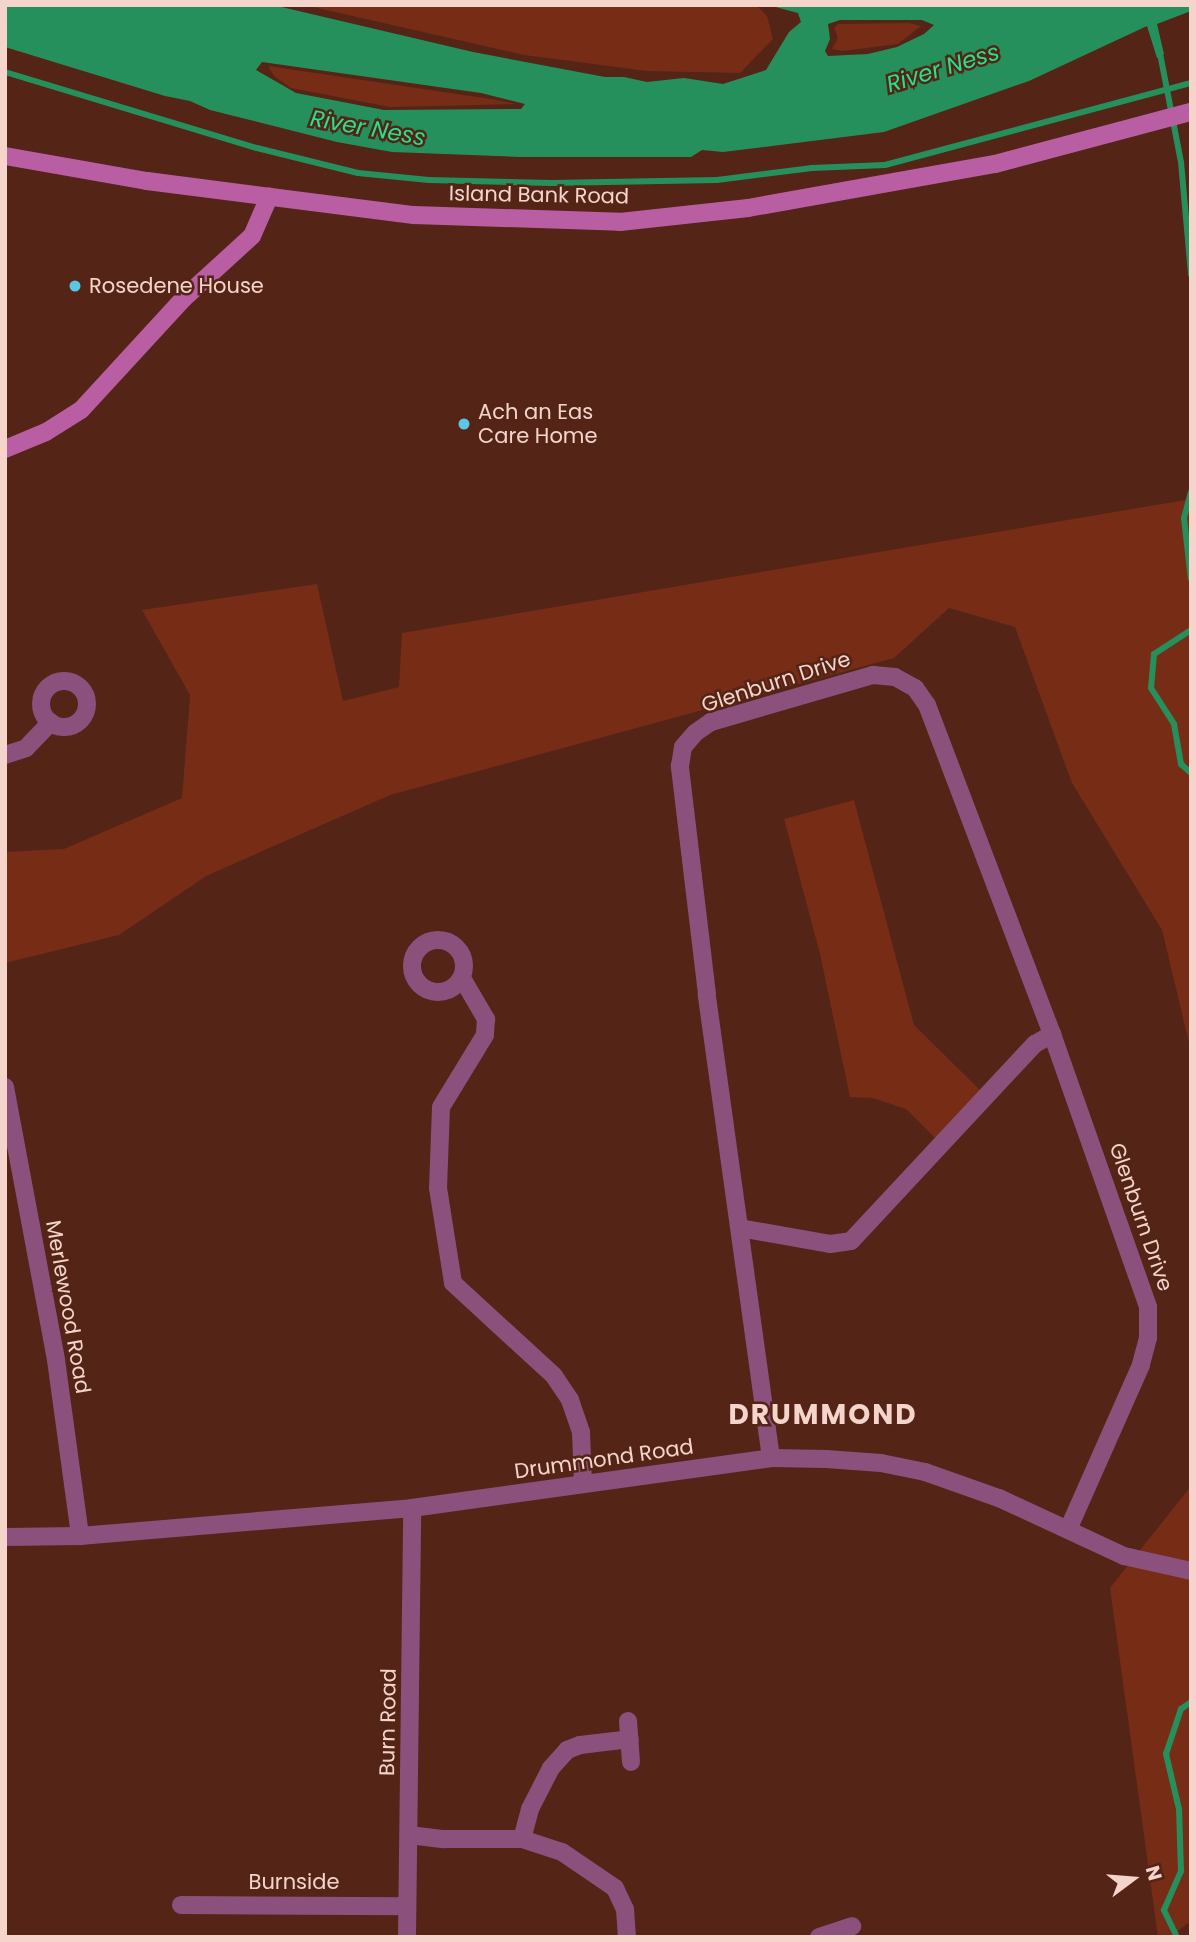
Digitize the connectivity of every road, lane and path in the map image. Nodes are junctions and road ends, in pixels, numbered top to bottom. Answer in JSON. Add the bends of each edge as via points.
{"nodes":[{"id":1,"x":1180,"y":115,"type":"edge"},
{"id":2,"x":5,"y":156,"type":"edge"},
{"id":3,"x":269,"y":197,"type":"junction"},
{"id":4,"x":5,"y":449,"type":"edge"},
{"id":5,"x":51,"y":722,"type":"dead end"},
{"id":6,"x":5,"y":755,"type":"edge"},
{"id":7,"x":462,"y":978,"type":"dead end"},
{"id":8,"x":1052,"y":1034,"type":"junction"},
{"id":9,"x":5,"y":1087,"type":"edge"},
{"id":10,"x":740,"y":1228,"type":"junction"},
{"id":11,"x":771,"y":1458,"type":"junction"},
{"id":12,"x":583,"y":1485,"type":"junction"},
{"id":13,"x":412,"y":1508,"type":"junction"},
{"id":14,"x":1068,"y":1530,"type":"junction"},
{"id":15,"x":80,"y":1536,"type":"junction"},
{"id":16,"x":5,"y":1537,"type":"edge"},
{"id":17,"x":1191,"y":1571,"type":"edge"},
{"id":18,"x":631,"y":1762,"type":"dead end"},
{"id":19,"x":409,"y":1835,"type":"junction"},
{"id":20,"x":522,"y":1839,"type":"junction"},
{"id":21,"x":181,"y":1905,"type":"dead end"},
{"id":22,"x":407,"y":1906,"type":"junction"},
{"id":23,"x":851,"y":1923,"type":"edge"},
{"id":24,"x":407,"y":1937,"type":"edge"},
{"id":25,"x":627,"y":1937,"type":"edge"},
{"id":26,"x":819,"y":1937,"type":"edge"}],
"edges":[{"from":1,"to":3,"type":"main road","name":"Island Bank Road","via":[[995,164],[748,208],[620,222],[414,215]]},
{"from":2,"to":3,"type":"main road","name":"Island Bank Road"},
{"from":3,"to":4,"type":"main road","via":[[252,236],[184,298],[81,410],[46,432]]},
{"from":5,"to":6,"type":"street","via":[[26,748]]},
{"from":7,"to":12,"type":"street","via":[[486,1019],[485,1035],[441,1108],[438,1188],[453,1283],[554,1376],[570,1400],[581,1432]]},
{"from":8,"to":10,"type":"street","via":[[1035,1044],[851,1241],[830,1244]]},
{"from":8,"to":10,"type":"street","name":"Glenburn Drive","via":[[927,705],[915,688],[895,677],[873,675],[711,722],[683,747],[680,766]]},
{"from":8,"to":14,"type":"street","name":"Glenburn Drive","via":[[1140,1279],[1148,1317],[1141,1365]]},
{"from":9,"to":15,"type":"street","name":"Merlewood Road","via":[[56,1360]]},
{"from":10,"to":11,"type":"street","name":"Glenburn Drive"},
{"from":11,"to":12,"type":"street","name":"Drummond Road"},
{"from":11,"to":14,"type":"street","name":"Drummond Road","via":[[881,1463],[925,1472]]},
{"from":12,"to":13,"type":"street","name":"Drummond Road"},
{"from":13,"to":15,"type":"street","name":"Drummond Road"},
{"from":13,"to":19,"type":"street","name":"Burn Road"},
{"from":14,"to":17,"type":"street","name":"Drummond Road","via":[[1125,1556]]},
{"from":15,"to":16,"type":"street","name":"Drummond Road"},
{"from":18,"to":20,"type":"street","via":[[629,1730],[567,1750],[530,1809]]},
{"from":19,"to":20,"type":"street"},
{"from":19,"to":22,"type":"street","name":"Burn Road"},
{"from":20,"to":25,"type":"street","via":[[562,1852],[615,1888],[625,1909]]},
{"from":21,"to":22,"type":"street","name":"Burnside"},
{"from":22,"to":24,"type":"street","name":"Burn Road"},
{"from":23,"to":26,"type":"street"}]}
